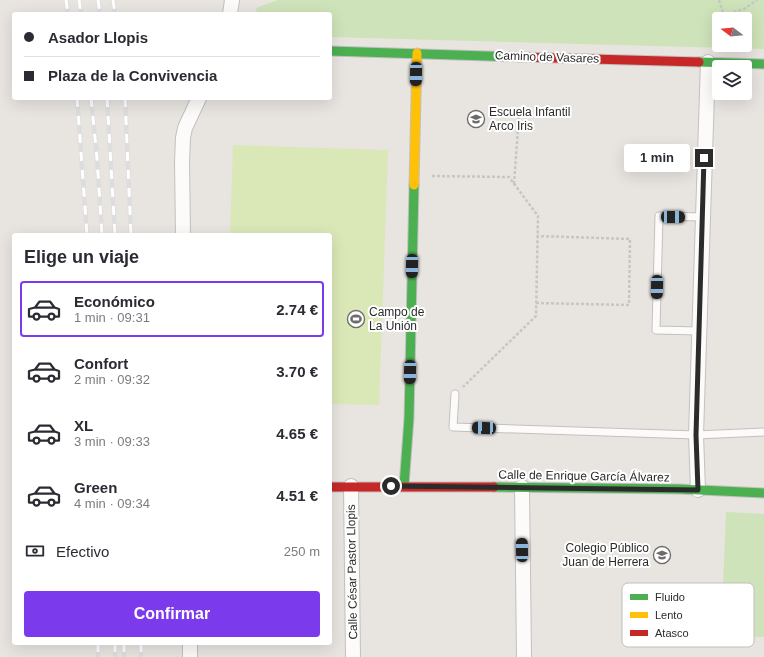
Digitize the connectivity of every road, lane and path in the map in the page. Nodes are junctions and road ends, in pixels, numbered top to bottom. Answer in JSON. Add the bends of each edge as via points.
{"nodes":[{"id":1,"x":232,"y":0,"type":"edge"},
{"id":2,"x":719,"y":0,"type":"edge"},
{"id":3,"x":757,"y":0,"type":"edge"},
{"id":4,"x":230,"y":12,"type":"edge"},
{"id":5,"x":723,"y":12,"type":"edge"},
{"id":6,"x":734,"y":12,"type":"edge"},
{"id":7,"x":332,"y":52,"type":"edge"},
{"id":8,"x":417,"y":53,"type":"junction"},
{"id":9,"x":708,"y":62,"type":"junction"},
{"id":10,"x":764,"y":64,"type":"edge"},
{"id":11,"x":198,"y":100,"type":"edge"},
{"id":12,"x":519,"y":114,"type":"dead end"},
{"id":13,"x":414,"y":176,"type":"junction"},
{"id":14,"x":514,"y":185,"type":"junction"},
{"id":15,"x":703,"y":217,"type":"junction"},
{"id":16,"x":183,"y":233,"type":"edge"},
{"id":17,"x":537,"y":236,"type":"junction"},
{"id":18,"x":536,"y":303,"type":"junction"},
{"id":19,"x":699,"y":331,"type":"junction"},
{"id":20,"x":455,"y":394,"type":"joint"},
{"id":21,"x":764,"y":432,"type":"edge"},
{"id":22,"x":696,"y":435,"type":"junction"},
{"id":23,"x":351,"y":486,"type":"junction"},
{"id":24,"x":404,"y":486,"type":"junction"},
{"id":25,"x":332,"y":487,"type":"edge"},
{"id":26,"x":522,"y":487,"type":"junction"},
{"id":27,"x":698,"y":490,"type":"junction"},
{"id":28,"x":764,"y":493,"type":"edge"},
{"id":29,"x":190,"y":645,"type":"edge"},
{"id":30,"x":190,"y":657,"type":"edge"},
{"id":31,"x":353,"y":657,"type":"edge"},
{"id":32,"x":524,"y":657,"type":"edge"}],
"edges":[{"from":1,"to":4,"type":"street"},
{"from":2,"to":5,"type":"path"},
{"from":3,"to":6,"type":"path"},
{"from":7,"to":8,"type":"street","name":"Camino de Vasares"},
{"from":8,"to":9,"type":"street","name":"Camino de Vasares"},
{"from":8,"to":13,"type":"street"},
{"from":9,"to":10,"type":"street","name":"Camino de Vasares"},
{"from":9,"to":15,"type":"street"},
{"from":11,"to":16,"type":"street","via":[[183,138]]},
{"from":12,"to":14,"type":"path"},
{"from":13,"to":14,"type":"path","via":[[509,177]]},
{"from":13,"to":24,"type":"street","via":[[409,418]]},
{"from":14,"to":17,"type":"path","via":[[538,216]]},
{"from":15,"to":19,"type":"street"},
{"from":15,"to":19,"type":"lane","via":[[659,216],[656,330]]},
{"from":17,"to":18,"type":"path"},
{"from":17,"to":18,"type":"path","via":[[630,239],[629,305]]},
{"from":18,"to":20,"type":"path","via":[[536,316]]},
{"from":19,"to":22,"type":"street"},
{"from":20,"to":22,"type":"lane","via":[[453,427]]},
{"from":21,"to":22,"type":"lane"},
{"from":22,"to":27,"type":"street"},
{"from":23,"to":24,"type":"street","name":"Calle de Enrique García Álvarez"},
{"from":23,"to":25,"type":"street","name":"Calle de Enrique García Álvarez"},
{"from":23,"to":31,"type":"street","name":"Calle César Pastor Llopis"},
{"from":24,"to":26,"type":"street","name":"Calle de Enrique García Álvarez"},
{"from":26,"to":27,"type":"street","name":"Calle de Enrique García Álvarez"},
{"from":26,"to":32,"type":"street"},
{"from":27,"to":28,"type":"street","name":"Calle de Enrique García Álvarez"},
{"from":29,"to":30,"type":"street"}]}
